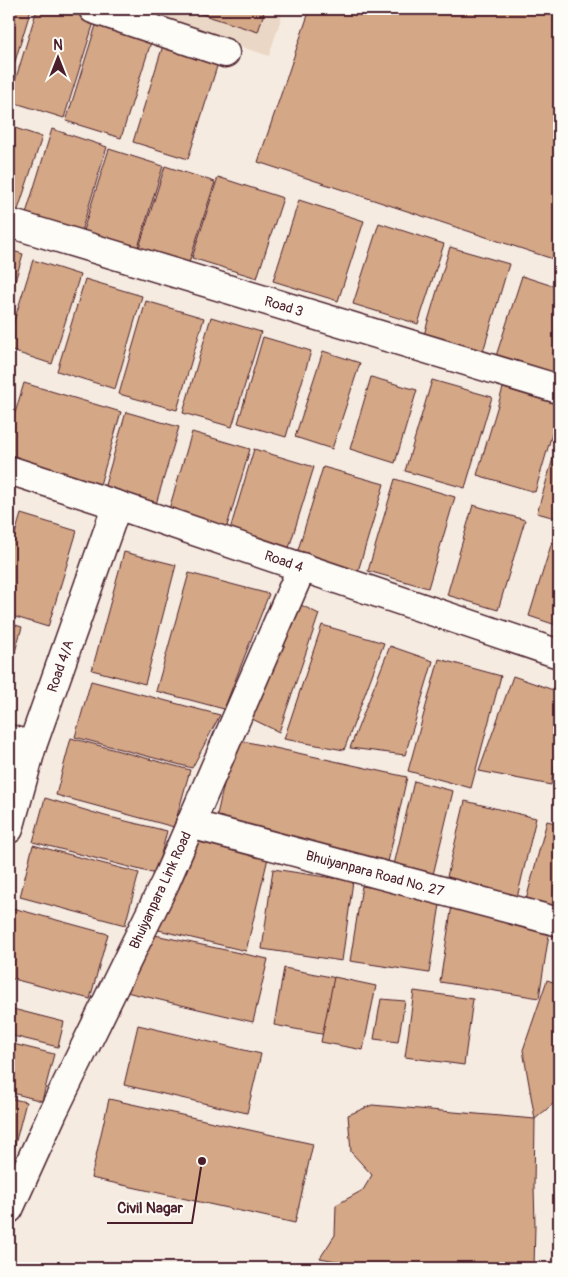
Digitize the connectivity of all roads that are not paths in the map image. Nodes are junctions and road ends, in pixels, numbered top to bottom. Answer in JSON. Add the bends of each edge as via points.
{"nodes":[{"id":1,"x":93,"y":9,"type":"edge"},
{"id":2,"x":225,"y":52,"type":"dead end"},
{"id":3,"x":9,"y":223,"type":"edge"},
{"id":4,"x":559,"y":389,"type":"edge"},
{"id":5,"x":9,"y":470,"type":"edge"},
{"id":6,"x":117,"y":505,"type":"junction"},
{"id":7,"x":302,"y":567,"type":"junction"},
{"id":8,"x":559,"y":654,"type":"edge"},
{"id":9,"x":21,"y":742,"type":"edge"},
{"id":10,"x":190,"y":824,"type":"junction"},
{"id":11,"x":9,"y":829,"type":"edge"},
{"id":12,"x":559,"y":922,"type":"edge"},
{"id":13,"x":9,"y":1209,"type":"edge"}],
"edges":[{"from":1,"to":2,"type":"street"},
{"from":3,"to":4,"type":"street","name":"Road 3"},
{"from":5,"to":6,"type":"street","name":"Road 4"},
{"from":6,"to":7,"type":"street","name":"Road 4"},
{"from":6,"to":9,"type":"street","name":"Road 4/A"},
{"from":7,"to":8,"type":"street","name":"Road 4"},
{"from":7,"to":10,"type":"street","name":"Bhuiyanpara Link Road"},
{"from":9,"to":11,"type":"street","name":"Road 4/A"},
{"from":10,"to":12,"type":"street","name":"Bhuiyanpara Road No. 27"},
{"from":10,"to":13,"type":"street","name":"Bhuiyanpara Link Road"}]}
